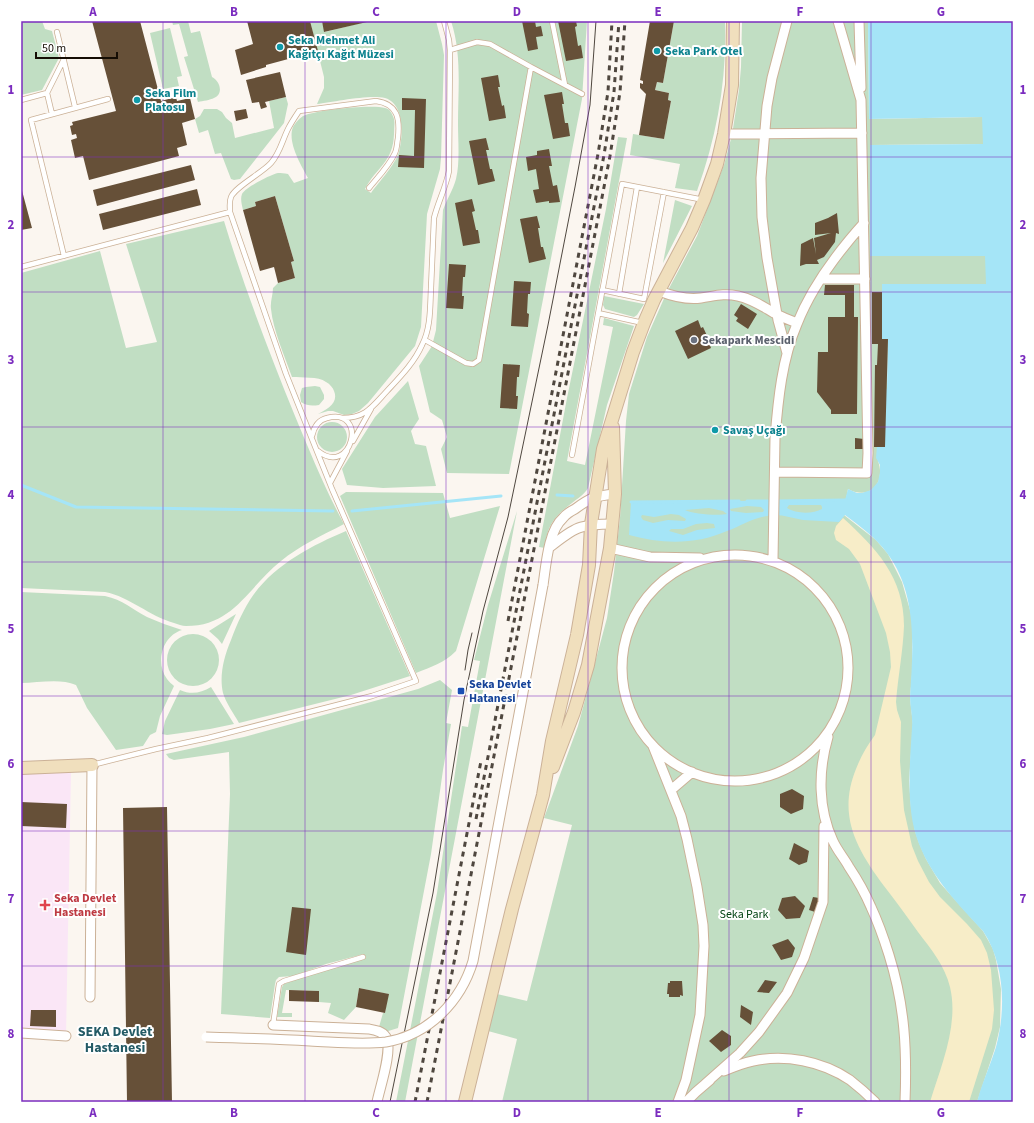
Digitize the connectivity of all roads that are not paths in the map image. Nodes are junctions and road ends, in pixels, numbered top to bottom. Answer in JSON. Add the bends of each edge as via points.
{"nodes":[{"id":1,"x":444,"y":21,"type":"edge"},
{"id":2,"x":552,"y":21,"type":"edge"},
{"id":3,"x":734,"y":21,"type":"edge"},
{"id":4,"x":787,"y":21,"type":"edge"},
{"id":5,"x":838,"y":21,"type":"edge"},
{"id":6,"x":859,"y":21,"type":"edge"},
{"id":7,"x":57,"y":32,"type":"dead end"},
{"id":8,"x":450,"y":50,"type":"junction"},
{"id":9,"x":64,"y":59,"type":"junction"},
{"id":10,"x":531,"y":67,"type":"junction"},
{"id":11,"x":565,"y":85,"type":"junction"},
{"id":12,"x":47,"y":93,"type":"junction"},
{"id":13,"x":582,"y":94,"type":"dead end"},
{"id":14,"x":108,"y":99,"type":"dead end"},
{"id":15,"x":21,"y":100,"type":"edge"},
{"id":16,"x":861,"y":100,"type":"junction"},
{"id":17,"x":75,"y":107,"type":"junction"},
{"id":18,"x":52,"y":114,"type":"junction"},
{"id":19,"x":862,"y":133,"type":"junction"},
{"id":20,"x":724,"y":134,"type":"junction"},
{"id":21,"x":764,"y":134,"type":"junction"},
{"id":22,"x":637,"y":187,"type":"junction"},
{"id":23,"x":369,"y":188,"type":"dead end"},
{"id":24,"x":664,"y":192,"type":"junction"},
{"id":25,"x":704,"y":200,"type":"junction"},
{"id":26,"x":230,"y":212,"type":"junction"},
{"id":27,"x":864,"y":223,"type":"junction"},
{"id":28,"x":64,"y":256,"type":"junction"},
{"id":29,"x":21,"y":267,"type":"edge"},
{"id":30,"x":821,"y":279,"type":"junction"},
{"id":31,"x":865,"y":279,"type":"junction"},
{"id":32,"x":602,"y":290,"type":"junction"},
{"id":33,"x":659,"y":291,"type":"junction"},
{"id":34,"x":619,"y":294,"type":"junction"},
{"id":35,"x":598,"y":313,"type":"junction"},
{"id":36,"x":776,"y":314,"type":"junction"},
{"id":37,"x":644,"y":323,"type":"junction"},
{"id":38,"x":797,"y":323,"type":"junction"},
{"id":39,"x":425,"y":340,"type":"junction"},
{"id":40,"x":787,"y":354,"type":"junction"},
{"id":41,"x":374,"y":405,"type":"junction"},
{"id":42,"x":613,"y":414,"type":"junction"},
{"id":43,"x":342,"y":418,"type":"junction"},
{"id":44,"x":312,"y":438,"type":"junction"},
{"id":45,"x":351,"y":445,"type":"junction"},
{"id":46,"x":317,"y":450,"type":"junction"},
{"id":47,"x":572,"y":455,"type":"dead end"},
{"id":48,"x":774,"y":472,"type":"junction"},
{"id":49,"x":330,"y":483,"type":"junction"},
{"id":50,"x":615,"y":494,"type":"junction"},
{"id":51,"x":596,"y":496,"type":"junction"},
{"id":52,"x":592,"y":524,"type":"junction"},
{"id":53,"x":613,"y":524,"type":"junction"},
{"id":54,"x":550,"y":548,"type":"junction"},
{"id":55,"x":610,"y":548,"type":"junction"},
{"id":56,"x":707,"y":558,"type":"junction"},
{"id":57,"x":773,"y":560,"type":"junction"},
{"id":58,"x":830,"y":730,"type":"junction"},
{"id":59,"x":651,"y":741,"type":"junction"},
{"id":60,"x":92,"y":765,"type":"junction"},
{"id":61,"x":21,"y":768,"type":"edge"},
{"id":62,"x":692,"y":772,"type":"junction"},
{"id":63,"x":671,"y":790,"type":"junction"},
{"id":64,"x":543,"y":795,"type":"junction"},
{"id":65,"x":824,"y":811,"type":"junction"},
{"id":66,"x":363,"y":956,"type":"dead end"},
{"id":67,"x":90,"y":996,"type":"dead end"},
{"id":68,"x":273,"y":1025,"type":"joint"},
{"id":69,"x":21,"y":1033,"type":"edge"},
{"id":70,"x":66,"y":1036,"type":"dead end"},
{"id":71,"x":206,"y":1037,"type":"dead end"},
{"id":72,"x":705,"y":1084,"type":"junction"},
{"id":73,"x":377,"y":1102,"type":"edge"},
{"id":74,"x":465,"y":1102,"type":"edge"},
{"id":75,"x":678,"y":1102,"type":"edge"},
{"id":76,"x":686,"y":1102,"type":"edge"},
{"id":77,"x":875,"y":1102,"type":"edge"},
{"id":78,"x":905,"y":1102,"type":"edge"}],
"edges":[{"from":1,"to":8,"type":"lane"},
{"from":2,"to":11,"type":"lane"},
{"from":3,"to":20,"type":"main road","via":[[732,85]]},
{"from":4,"to":21,"type":"street","via":[[769,92]]},
{"from":5,"to":16,"type":"street"},
{"from":6,"to":16,"type":"street"},
{"from":7,"to":9,"type":"lane"},
{"from":8,"to":10,"type":"lane","via":[[477,42],[490,44]]},
{"from":8,"to":39,"type":"lane","via":[[449,171],[434,218],[429,321]]},
{"from":9,"to":12,"type":"lane"},
{"from":9,"to":17,"type":"lane"},
{"from":10,"to":11,"type":"lane"},
{"from":10,"to":39,"type":"lane","via":[[479,360],[473,364],[466,363]]},
{"from":11,"to":13,"type":"lane"},
{"from":12,"to":15,"type":"lane"},
{"from":12,"to":18,"type":"lane"},
{"from":14,"to":17,"type":"lane"},
{"from":16,"to":19,"type":"street"},
{"from":17,"to":18,"type":"lane"},
{"from":18,"to":28,"type":"lane","via":[[31,120]]},
{"from":19,"to":21,"type":"street"},
{"from":19,"to":27,"type":"street"},
{"from":20,"to":21,"type":"street"},
{"from":20,"to":25,"type":"main road","via":[[717,164]]},
{"from":21,"to":36,"type":"street","via":[[762,217]]},
{"from":22,"to":24,"type":"lane"},
{"from":22,"to":32,"type":"lane","via":[[622,184]]},
{"from":22,"to":34,"type":"lane"},
{"from":23,"to":26,"type":"lane","via":[[396,151],[398,120],[395,111],[389,105],[376,101],[299,111],[271,163],[235,191],[229,205]]},
{"from":24,"to":25,"type":"lane"},
{"from":24,"to":34,"type":"lane","via":[[644,299]]},
{"from":25,"to":33,"type":"main road"},
{"from":26,"to":28,"type":"lane"},
{"from":26,"to":44,"type":"lane","via":[[286,374]]},
{"from":27,"to":30,"type":"street","via":[[845,244]]},
{"from":27,"to":31,"type":"street"},
{"from":28,"to":29,"type":"lane"},
{"from":30,"to":31,"type":"street"},
{"from":30,"to":38,"type":"street"},
{"from":31,"to":48,"type":"street","via":[[867,473]]},
{"from":32,"to":34,"type":"lane"},
{"from":32,"to":35,"type":"lane"},
{"from":33,"to":36,"type":"street","via":[[682,298],[720,294],[738,296],[752,300]]},
{"from":33,"to":37,"type":"main road"},
{"from":35,"to":37,"type":"lane"},
{"from":35,"to":47,"type":"lane"},
{"from":36,"to":38,"type":"street"},
{"from":36,"to":40,"type":"street"},
{"from":37,"to":42,"type":"main road"},
{"from":38,"to":40,"type":"street"},
{"from":39,"to":41,"type":"lane","via":[[406,369]]},
{"from":40,"to":48,"type":"street","via":[[776,422]]},
{"from":41,"to":43,"type":"lane","via":[[362,415]]},
{"from":41,"to":45,"type":"lane"},
{"from":42,"to":50,"type":"main road"},
{"from":42,"to":51,"type":"main road","via":[[603,449]]},
{"from":43,"to":44,"type":"lane","via":[[334,416],[324,419],[316,425]]},
{"from":43,"to":45,"type":"lane","via":[[349,424],[353,434]]},
{"from":44,"to":46,"type":"lane"},
{"from":45,"to":46,"type":"lane","via":[[344,453],[332,457],[324,456]]},
{"from":45,"to":49,"type":"lane"},
{"from":46,"to":49,"type":"lane"},
{"from":48,"to":57,"type":"street"},
{"from":49,"to":60,"type":"lane","via":[[416,682],[372,696]]},
{"from":50,"to":51,"type":"street"},
{"from":50,"to":53,"type":"main road"},
{"from":51,"to":52,"type":"main road"},
{"from":51,"to":54,"type":"street","via":[[562,518],[554,531]]},
{"from":52,"to":53,"type":"street"},
{"from":52,"to":54,"type":"street","via":[[569,532]]},
{"from":52,"to":64,"type":"main road","via":[[589,566],[578,635],[552,741]]},
{"from":53,"to":55,"type":"main road"},
{"from":54,"to":71,"type":"street","bridge":true,"via":[[473,961],[457,997],[429,1025],[387,1042]]},
{"from":55,"to":56,"type":"street","via":[[650,557]]},
{"from":55,"to":64,"type":"main road","via":[[588,665],[574,712]]},
{"from":56,"to":57,"type":"street","via":[[753,554]]},
{"from":56,"to":59,"type":"street","via":[[682,569],[649,594],[624,634],[620,665],[621,685],[628,710]]},
{"from":57,"to":58,"type":"street","via":[[800,573],[819,589],[842,631],[846,646],[847,677],[841,703]]},
{"from":58,"to":62,"type":"street","via":[[815,749],[795,765],[763,780],[734,783]]},
{"from":58,"to":65,"type":"street","via":[[822,760],[821,792]]},
{"from":59,"to":62,"type":"street","via":[[676,764]]},
{"from":59,"to":63,"type":"street"},
{"from":60,"to":61,"type":"main road"},
{"from":60,"to":67,"type":"street"},
{"from":62,"to":63,"type":"street"},
{"from":63,"to":75,"type":"street","via":[[687,839],[698,887],[704,941],[700,1015],[686,1080]]},
{"from":64,"to":74,"type":"main road"},
{"from":65,"to":72,"type":"street","via":[[822,907],[804,958],[787,993],[760,1032],[740,1054]]},
{"from":65,"to":78,"type":"street","via":[[833,842],[871,907],[896,980],[904,1018]]},
{"from":66,"to":68,"type":"lane","via":[[279,984]]},
{"from":68,"to":73,"type":"street","via":[[369,1029],[381,1032],[388,1046]]},
{"from":69,"to":70,"type":"street"},
{"from":72,"to":76,"type":"street"},
{"from":72,"to":77,"type":"street","via":[[737,1065],[753,1061],[802,1060],[838,1073]]}]}
